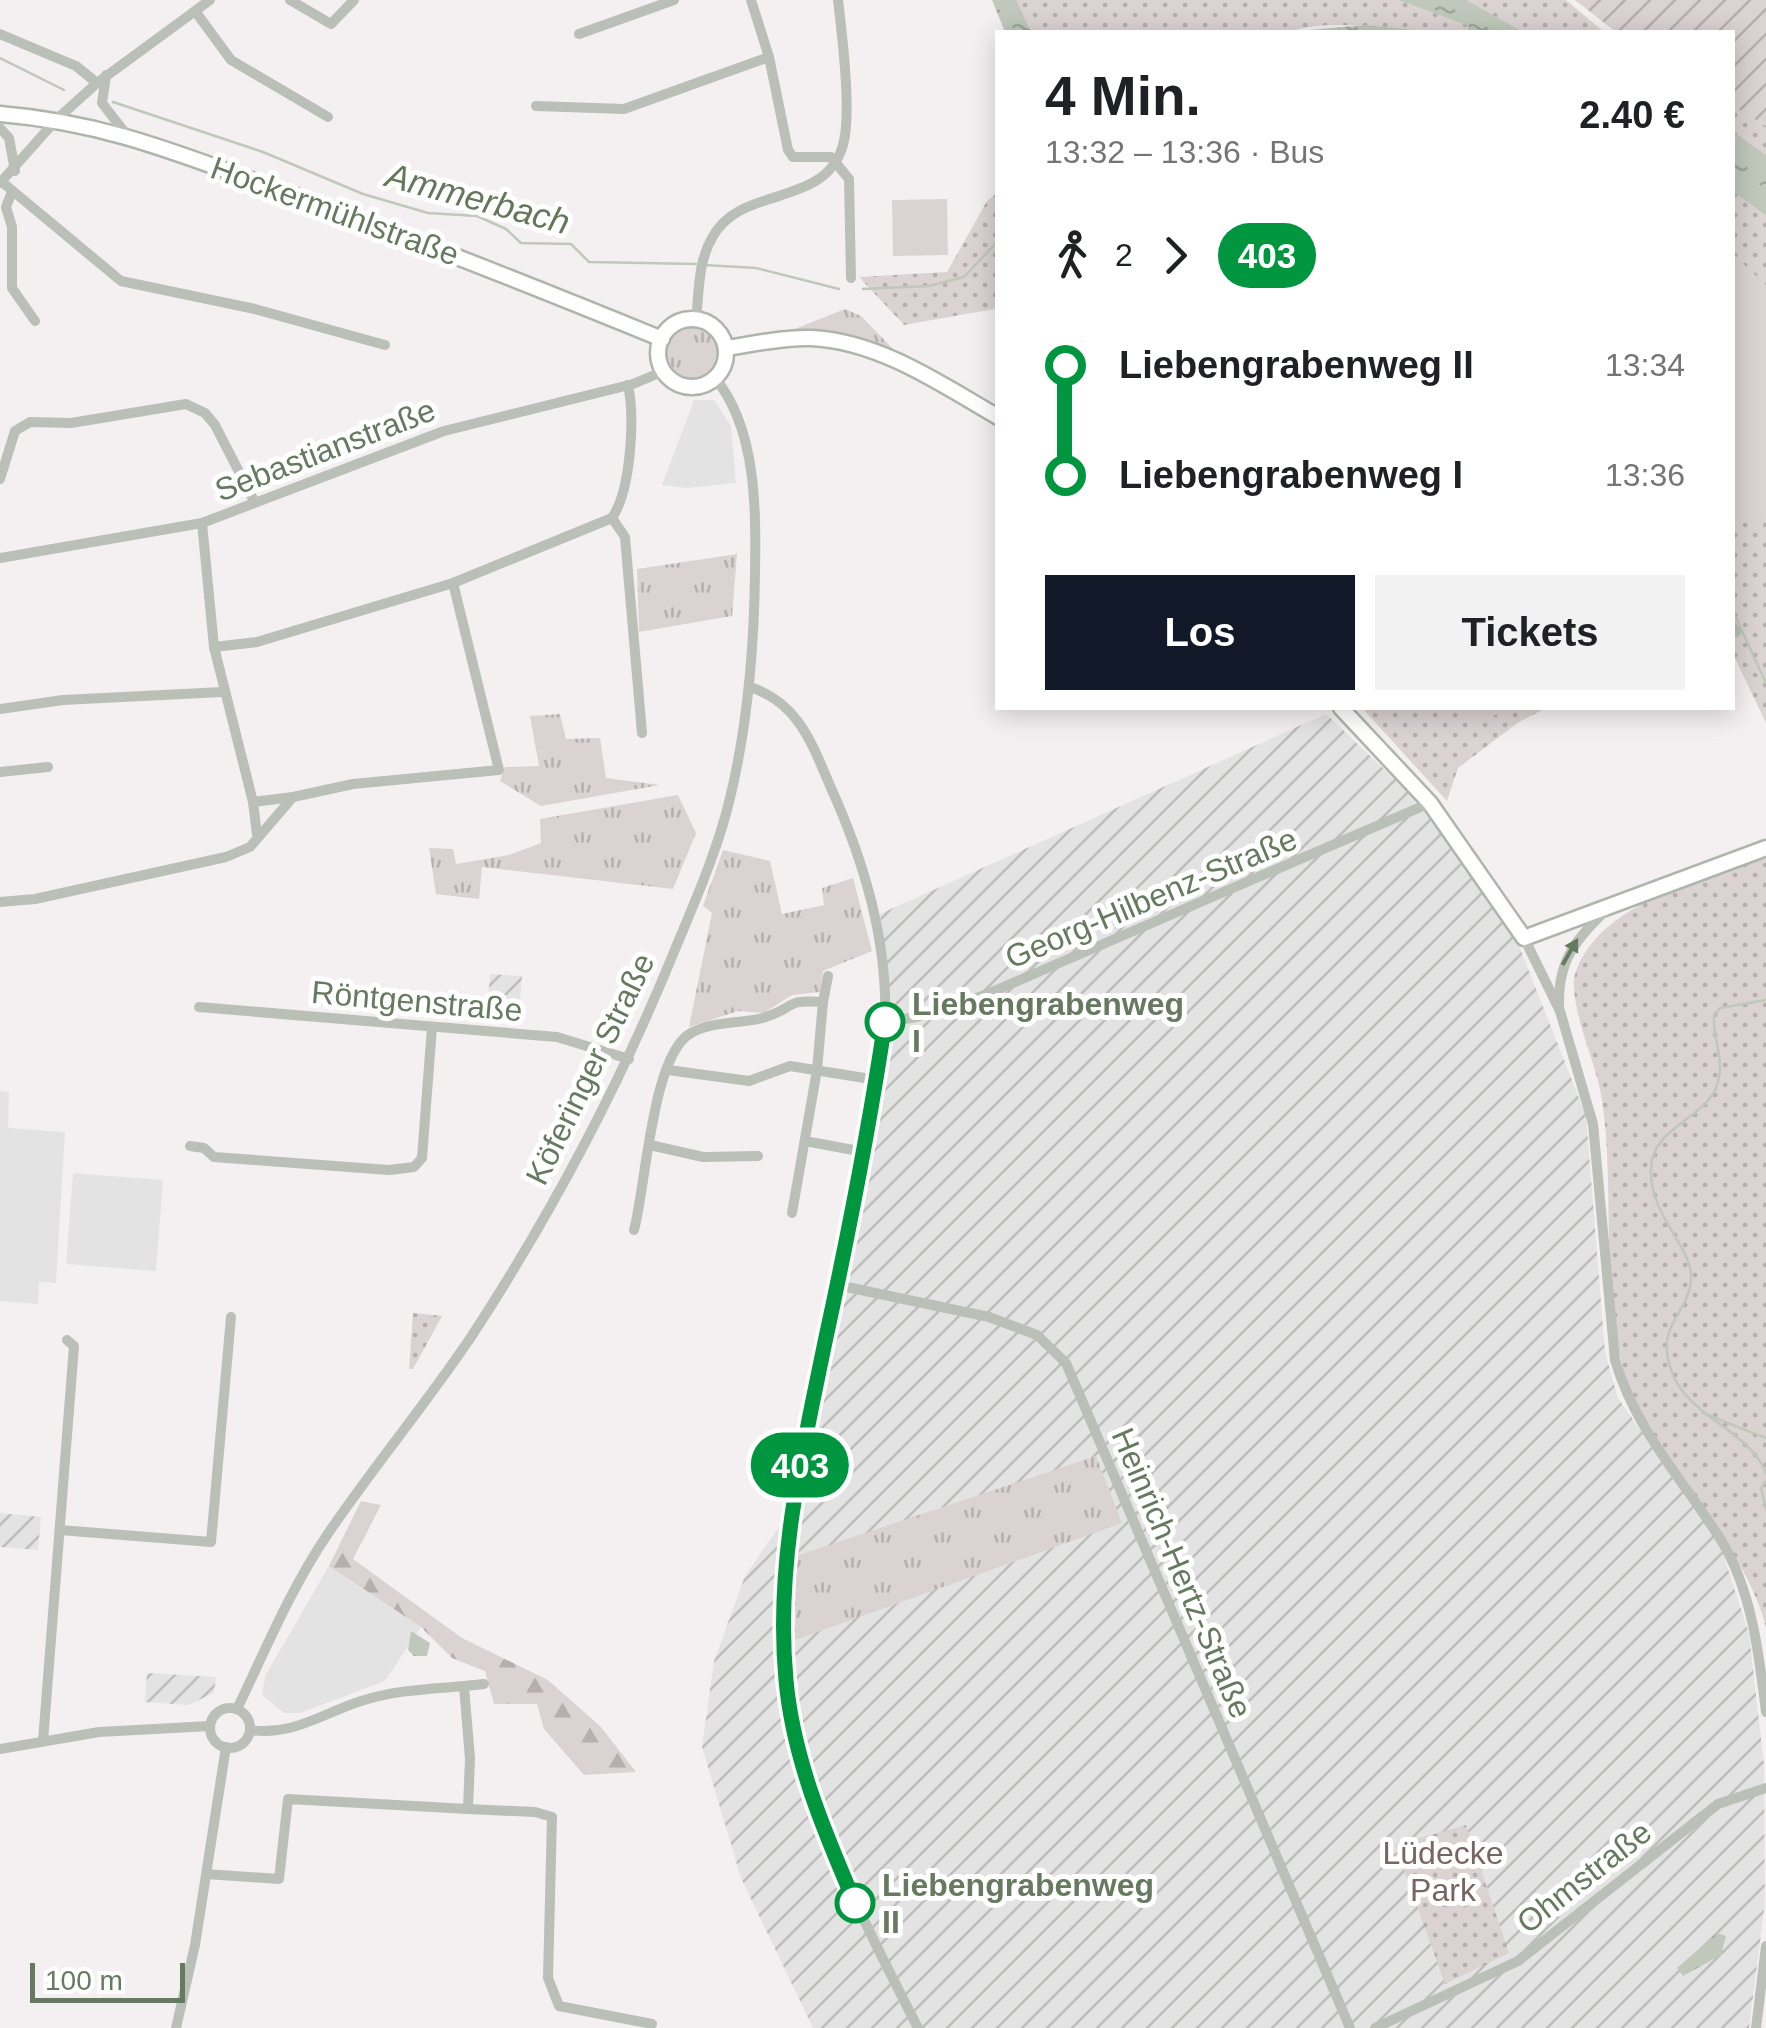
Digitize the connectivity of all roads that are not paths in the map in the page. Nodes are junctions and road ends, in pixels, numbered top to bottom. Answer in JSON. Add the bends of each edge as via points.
{"nodes":[{"id":1,"x":210,"y":0,"type":"edge"},
{"id":2,"x":290,"y":0,"type":"edge"},
{"id":3,"x":354,"y":0,"type":"edge"},
{"id":4,"x":674,"y":0,"type":"edge"},
{"id":5,"x":751,"y":0,"type":"edge"},
{"id":6,"x":838,"y":0,"type":"edge"},
{"id":7,"x":195,"y":11,"type":"junction"},
{"id":8,"x":0,"y":34,"type":"edge"},
{"id":9,"x":579,"y":34,"type":"dead end"},
{"id":10,"x":769,"y":57,"type":"junction"},
{"id":11,"x":101,"y":79,"type":"junction"},
{"id":12,"x":536,"y":106,"type":"dead end"},
{"id":13,"x":0,"y":114,"type":"edge"},
{"id":14,"x":328,"y":117,"type":"dead end"},
{"id":15,"x":57,"y":119,"type":"junction"},
{"id":16,"x":0,"y":128,"type":"edge"},
{"id":17,"x":126,"y":134,"type":"junction"},
{"id":18,"x":836,"y":162,"type":"junction"},
{"id":19,"x":15,"y":170,"type":"junction"},
{"id":20,"x":1,"y":183,"type":"edge"},
{"id":21,"x":12,"y":194,"type":"junction"},
{"id":22,"x":850,"y":278,"type":"dead end"},
{"id":23,"x":696,"y":320,"type":"junction"},
{"id":24,"x":36,"y":321,"type":"dead end"},
{"id":25,"x":662,"y":339,"type":"junction"},
{"id":26,"x":385,"y":346,"type":"dead end"},
{"id":27,"x":726,"y":348,"type":"junction"},
{"id":28,"x":664,"y":371,"type":"junction"},
{"id":29,"x":715,"y":378,"type":"junction"},
{"id":30,"x":628,"y":385,"type":"junction"},
{"id":31,"x":995,"y":415,"type":"edge"},
{"id":32,"x":0,"y":479,"type":"edge"},
{"id":33,"x":254,"y":501,"type":"junction"},
{"id":34,"x":612,"y":518,"type":"junction"},
{"id":35,"x":202,"y":524,"type":"junction"},
{"id":36,"x":0,"y":558,"type":"edge"},
{"id":37,"x":453,"y":583,"type":"junction"},
{"id":38,"x":214,"y":646,"type":"junction"},
{"id":39,"x":750,"y":687,"type":"junction"},
{"id":40,"x":222,"y":692,"type":"junction"},
{"id":41,"x":0,"y":709,"type":"edge"},
{"id":42,"x":1343,"y":710,"type":"edge"},
{"id":43,"x":642,"y":733,"type":"dead end"},
{"id":44,"x":48,"y":767,"type":"dead end"},
{"id":45,"x":0,"y":772,"type":"edge"},
{"id":46,"x":293,"y":797,"type":"junction"},
{"id":47,"x":253,"y":802,"type":"junction"},
{"id":48,"x":1430,"y":803,"type":"junction"},
{"id":49,"x":257,"y":835,"type":"junction"},
{"id":50,"x":1766,"y":848,"type":"edge"},
{"id":51,"x":0,"y":902,"type":"edge"},
{"id":52,"x":1610,"y":906,"type":"junction"},
{"id":53,"x":1524,"y":938,"type":"junction"},
{"id":54,"x":828,"y":976,"type":"dead end"},
{"id":55,"x":823,"y":1002,"type":"junction"},
{"id":56,"x":199,"y":1007,"type":"dead end"},
{"id":57,"x":1560,"y":1011,"type":"junction"},
{"id":58,"x":885,"y":1022,"type":"junction"},
{"id":59,"x":432,"y":1027,"type":"junction"},
{"id":60,"x":629,"y":1059,"type":"junction"},
{"id":61,"x":668,"y":1070,"type":"junction"},
{"id":62,"x":817,"y":1070,"type":"junction"},
{"id":63,"x":877,"y":1080,"type":"junction"},
{"id":64,"x":805,"y":1141,"type":"junction"},
{"id":65,"x":650,"y":1144,"type":"junction"},
{"id":66,"x":190,"y":1146,"type":"dead end"},
{"id":67,"x":864,"y":1152,"type":"junction"},
{"id":68,"x":758,"y":1156,"type":"dead end"},
{"id":69,"x":792,"y":1213,"type":"dead end"},
{"id":70,"x":634,"y":1230,"type":"dead end"},
{"id":71,"x":837,"y":1285,"type":"junction"},
{"id":72,"x":231,"y":1318,"type":"dead end"},
{"id":73,"x":67,"y":1340,"type":"dead end"},
{"id":74,"x":60,"y":1530,"type":"junction"},
{"id":75,"x":484,"y":1684,"type":"dead end"},
{"id":76,"x":464,"y":1686,"type":"junction"},
{"id":77,"x":237,"y":1710,"type":"junction"},
{"id":78,"x":1766,"y":1712,"type":"edge"},
{"id":79,"x":210,"y":1726,"type":"junction"},
{"id":80,"x":250,"y":1730,"type":"junction"},
{"id":81,"x":43,"y":1741,"type":"junction"},
{"id":82,"x":226,"y":1747,"type":"junction"},
{"id":83,"x":0,"y":1750,"type":"edge"},
{"id":84,"x":1766,"y":1788,"type":"edge"},
{"id":85,"x":468,"y":1809,"type":"junction"},
{"id":86,"x":206,"y":1874,"type":"junction"},
{"id":87,"x":1766,"y":1946,"type":"edge"},
{"id":88,"x":652,"y":2024,"type":"dead end"},
{"id":89,"x":176,"y":2028,"type":"edge"},
{"id":90,"x":918,"y":2028,"type":"edge"},
{"id":91,"x":1350,"y":2028,"type":"edge"},
{"id":92,"x":1375,"y":2028,"type":"edge"},
{"id":93,"x":1756,"y":2028,"type":"edge"}],
"edges":[{"from":1,"to":7,"type":"street"},
{"from":2,"to":3,"type":"street","via":[[331,24]]},
{"from":4,"to":9,"type":"street"},
{"from":5,"to":10,"type":"street"},
{"from":6,"to":18,"type":"street","via":[[846,130]]},
{"from":7,"to":11,"type":"street"},
{"from":7,"to":14,"type":"street","via":[[232,60]]},
{"from":8,"to":11,"type":"street"},
{"from":10,"to":12,"type":"street","via":[[624,109]]},
{"from":10,"to":18,"type":"street","via":[[788,150],[793,157]]},
{"from":11,"to":15,"type":"street"},
{"from":11,"to":17,"type":"street","via":[[102,103]]},
{"from":13,"to":15,"type":"main road","name":"Hockermühlstraße"},
{"from":15,"to":17,"type":"main road","name":"Hockermühlstraße"},
{"from":15,"to":19,"type":"street"},
{"from":16,"to":19,"type":"street"},
{"from":17,"to":25,"type":"main road","name":"Hockermühlstraße","via":[[445,250]]},
{"from":18,"to":22,"type":"street","via":[[850,180]]},
{"from":18,"to":23,"type":"street","via":[[809,186],[730,216],[706,250]]},
{"from":19,"to":20,"type":"street"},
{"from":20,"to":21,"type":"street"},
{"from":21,"to":24,"type":"street","via":[[6,207],[12,288]]},
{"from":21,"to":26,"type":"street","via":[[121,281]]},
{"from":23,"to":25,"type":"main road","via":[[672,326]]},
{"from":23,"to":27,"type":"main road","via":[[716,329]]},
{"from":25,"to":28,"type":"main road"},
{"from":27,"to":29,"type":"main road"},
{"from":27,"to":31,"type":"main road","via":[[832,340],[920,371]]},
{"from":28,"to":29,"type":"main road","via":[[689,387]]},
{"from":28,"to":30,"type":"street","name":"Sebastianstraße"},
{"from":29,"to":39,"type":"street","name":"Köferinger Straße","via":[[737,412],[748,463],[755,559]]},
{"from":30,"to":33,"type":"street","name":"Sebastianstraße","via":[[482,419]]},
{"from":30,"to":34,"type":"street","via":[[631,434]]},
{"from":32,"to":33,"type":"street","via":[[14,431],[30,422],[71,423],[186,404],[215,425]]},
{"from":33,"to":35,"type":"street","name":"Sebastianstraße"},
{"from":34,"to":37,"type":"street"},
{"from":34,"to":43,"type":"street","via":[[624,537]]},
{"from":35,"to":36,"type":"street","name":"Sebastianstraße"},
{"from":35,"to":38,"type":"street"},
{"from":37,"to":38,"type":"street","via":[[256,642]]},
{"from":37,"to":46,"type":"street","via":[[483,692],[496,772],[353,784]]},
{"from":38,"to":40,"type":"street"},
{"from":39,"to":58,"type":"street","via":[[802,722],[854,842],[882,952]]},
{"from":39,"to":60,"type":"street","name":"Köferinger Straße","via":[[723,822]]},
{"from":40,"to":41,"type":"street"},
{"from":40,"to":47,"type":"street"},
{"from":42,"to":48,"type":"main road"},
{"from":44,"to":45,"type":"street"},
{"from":46,"to":47,"type":"street"},
{"from":46,"to":49,"type":"street"},
{"from":47,"to":49,"type":"street"},
{"from":48,"to":53,"type":"main road"},
{"from":48,"to":58,"type":"street","name":"Georg-Hilbenz-Straße","via":[[985,995]]},
{"from":49,"to":51,"type":"street","via":[[250,847],[226,857]]},
{"from":50,"to":52,"type":"main road"},
{"from":52,"to":53,"type":"main road"},
{"from":57,"to":52,"type":"street","one_way":true,"via":[[1567,953]]},
{"from":53,"to":57,"type":"street"},
{"from":54,"to":55,"type":"street"},
{"from":55,"to":61,"type":"street","via":[[794,999],[766,1018],[692,1032]]},
{"from":55,"to":62,"type":"street"},
{"from":56,"to":59,"type":"street","name":"Röntgenstraße"},
{"from":57,"to":78,"type":"street","via":[[1598,1153],[1606,1281],[1621,1378],[1641,1424],[1722,1542],[1740,1581]]},
{"from":58,"to":63,"type":"street"},
{"from":59,"to":60,"type":"street","name":"Röntgenstraße","via":[[557,1038]]},
{"from":59,"to":66,"type":"street","via":[[422,1158],[414,1168],[214,1157]]},
{"from":60,"to":77,"type":"street","name":"Köferinger Straße","via":[[559,1195],[471,1336],[327,1535]]},
{"from":61,"to":62,"type":"street","via":[[749,1081],[790,1066]]},
{"from":61,"to":65,"type":"street","via":[[658,1088]]},
{"from":62,"to":63,"type":"street"},
{"from":62,"to":64,"type":"street"},
{"from":63,"to":67,"type":"street"},
{"from":64,"to":67,"type":"street"},
{"from":64,"to":69,"type":"street"},
{"from":65,"to":68,"type":"street","via":[[703,1157]]},
{"from":65,"to":70,"type":"street"},
{"from":67,"to":71,"type":"street"},
{"from":71,"to":90,"type":"street","via":[[791,1506],[782,1609],[786,1683],[799,1756],[824,1832]]},
{"from":71,"to":91,"type":"street","name":"Heinrich-Hertz-Straße","via":[[990,1317],[1037,1336],[1066,1363]]},
{"from":72,"to":74,"type":"street","via":[[211,1542]]},
{"from":73,"to":74,"type":"street","via":[[74,1346]]},
{"from":74,"to":81,"type":"street"},
{"from":75,"to":76,"type":"street"},
{"from":76,"to":80,"type":"street","via":[[360,1701],[287,1732]]},
{"from":76,"to":85,"type":"street"},
{"from":77,"to":79,"type":"street","via":[[220,1711]]},
{"from":77,"to":80,"type":"street"},
{"from":79,"to":81,"type":"street"},
{"from":79,"to":82,"type":"street"},
{"from":80,"to":82,"type":"street","via":[[239,1746]]},
{"from":81,"to":83,"type":"street"},
{"from":82,"to":86,"type":"street"},
{"from":84,"to":92,"type":"street","name":"Ohmstraße","via":[[1718,1804],[1518,1961]]},
{"from":85,"to":86,"type":"street","via":[[288,1799],[279,1879]]},
{"from":85,"to":88,"type":"street","via":[[552,1818],[548,1978],[558,2006]]},
{"from":86,"to":89,"type":"street"},
{"from":87,"to":93,"type":"street"}]}
